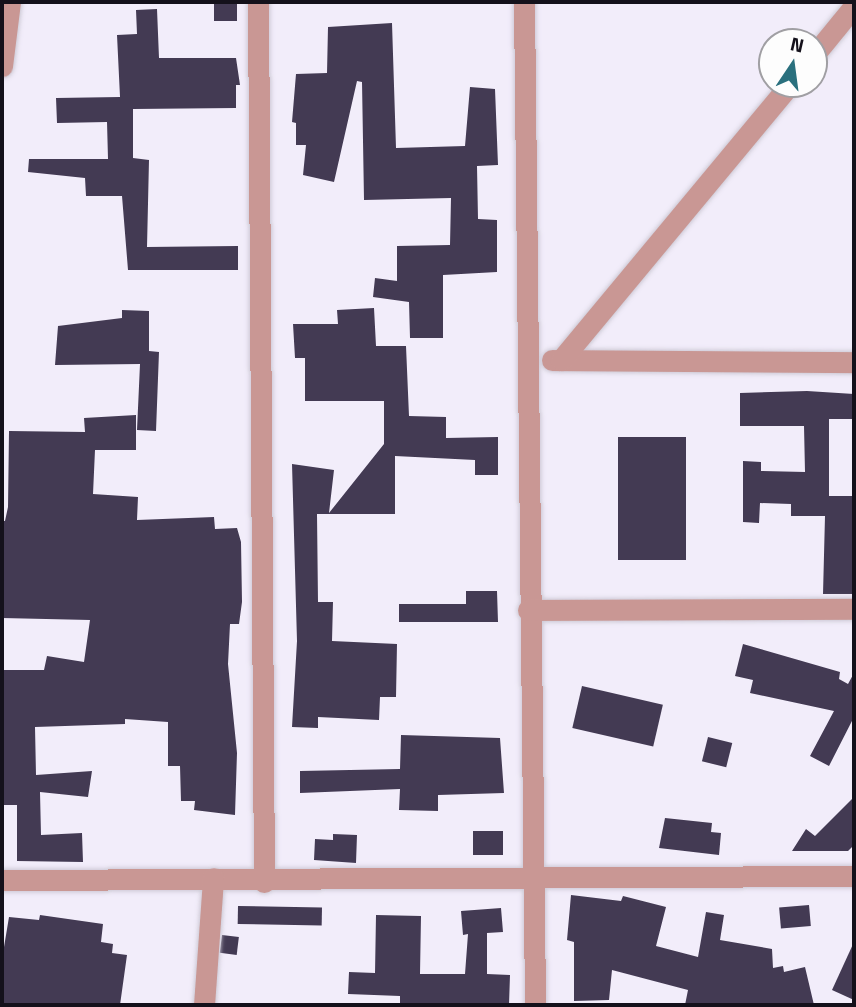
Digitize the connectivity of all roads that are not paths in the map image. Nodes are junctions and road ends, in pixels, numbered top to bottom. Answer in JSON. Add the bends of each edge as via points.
{"nodes":[{"id":1,"x":10,"y":2,"type":"edge"},
{"id":2,"x":258,"y":2,"type":"edge"},
{"id":3,"x":524,"y":2,"type":"edge"},
{"id":4,"x":854,"y":6,"type":"edge"},
{"id":5,"x":828,"y":38,"type":"edge"},
{"id":6,"x":2,"y":66,"type":"edge"},
{"id":7,"x":778,"y":98,"type":"edge"},
{"id":8,"x":530,"y":360,"type":"junction"},
{"id":9,"x":561,"y":360,"type":"junction"},
{"id":10,"x":854,"y":362,"type":"edge"},
{"id":11,"x":854,"y":609,"type":"edge"},
{"id":12,"x":528,"y":610,"type":"junction"},
{"id":13,"x":854,"y":876,"type":"edge"},
{"id":14,"x":213,"y":878,"type":"junction"},
{"id":15,"x":2,"y":880,"type":"edge"},
{"id":16,"x":536,"y":880,"type":"junction"},
{"id":17,"x":264,"y":883,"type":"junction"},
{"id":18,"x":204,"y":1005,"type":"edge"},
{"id":19,"x":535,"y":1005,"type":"edge"}],
"edges":[{"from":1,"to":6,"type":"street"},
{"from":2,"to":17,"type":"street"},
{"from":3,"to":8,"type":"street"},
{"from":4,"to":5,"type":"street"},
{"from":7,"to":9,"type":"street"},
{"from":8,"to":9,"type":"street"},
{"from":8,"to":12,"type":"street"},
{"from":9,"to":10,"type":"street"},
{"from":11,"to":12,"type":"street"},
{"from":12,"to":16,"type":"street"},
{"from":13,"to":16,"type":"street"},
{"from":14,"to":15,"type":"street"},
{"from":14,"to":17,"type":"street"},
{"from":14,"to":18,"type":"street"},
{"from":16,"to":17,"type":"street"},
{"from":16,"to":19,"type":"street"}]}
